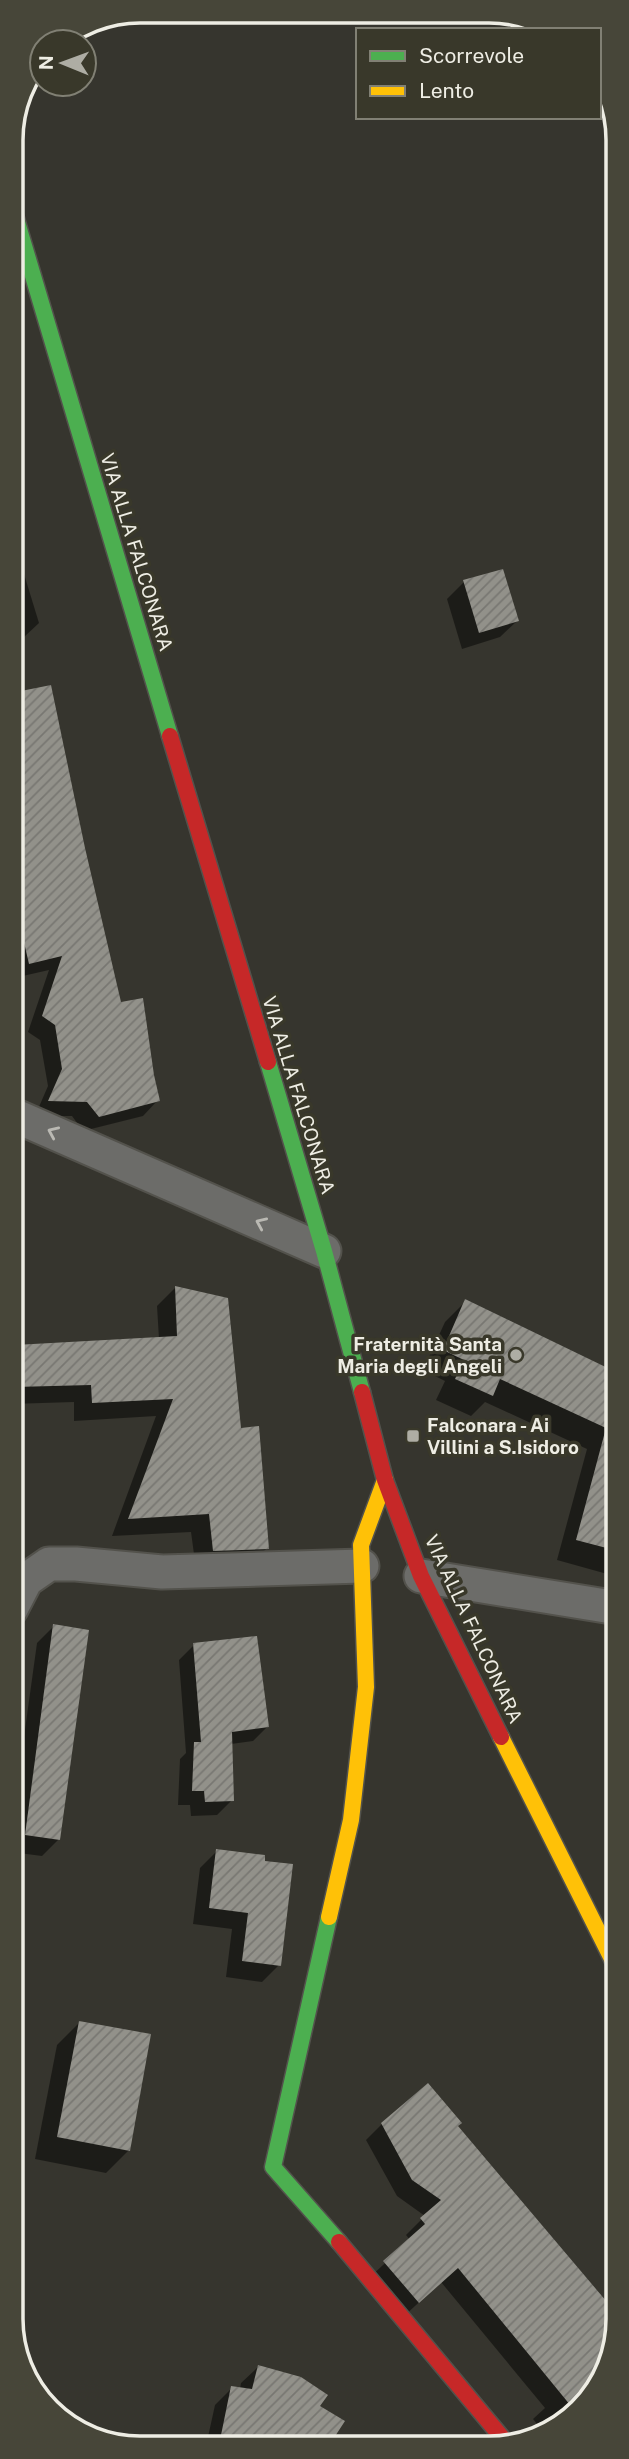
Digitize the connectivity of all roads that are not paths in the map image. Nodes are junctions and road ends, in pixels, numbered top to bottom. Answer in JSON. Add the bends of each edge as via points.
{"nodes":[{"id":1,"x":23,"y":242,"type":"edge"},
{"id":2,"x":23,"y":1119,"type":"edge"},
{"id":3,"x":324,"y":1251,"type":"junction"},
{"id":4,"x":385,"y":1480,"type":"junction"},
{"id":5,"x":362,"y":1566,"type":"junction"},
{"id":6,"x":421,"y":1576,"type":"junction"},
{"id":7,"x":23,"y":1586,"type":"edge"},
{"id":8,"x":606,"y":1606,"type":"edge"},
{"id":9,"x":606,"y":1947,"type":"edge"},
{"id":10,"x":500,"y":2435,"type":"edge"}],
"edges":[{"from":1,"to":3,"type":"street","name":"VIA ALLA FALCONARA"},
{"from":3,"to":2,"type":"street","one_way":true},
{"from":3,"to":4,"type":"street","name":"VIA ALLA FALCONARA"},
{"from":4,"to":5,"type":"street","via":[[361,1545]]},
{"from":4,"to":6,"type":"street","name":"VIA ALLA FALCONARA"},
{"from":5,"to":7,"type":"street","via":[[162,1572],[49,1564]]},
{"from":5,"to":10,"type":"street","via":[[366,1687],[351,1820],[273,2167]]},
{"from":6,"to":8,"type":"street"},
{"from":6,"to":9,"type":"street","name":"VIA ALLA FALCONARA"}]}
